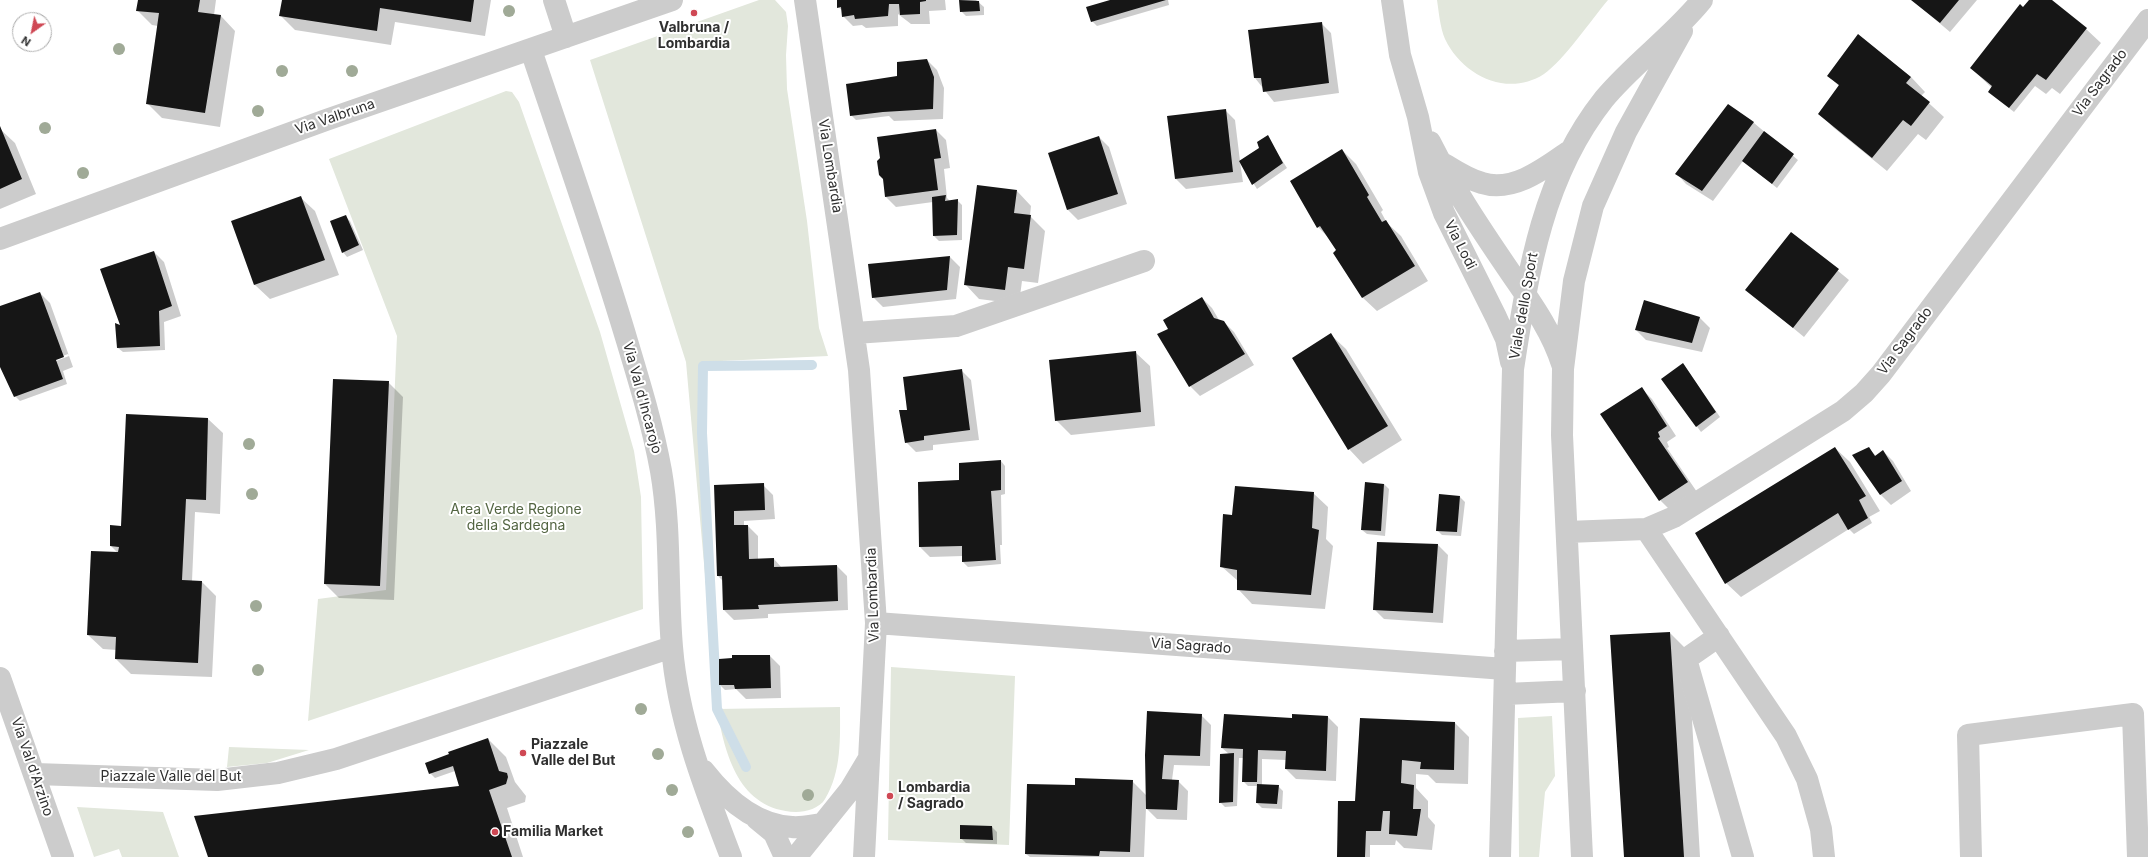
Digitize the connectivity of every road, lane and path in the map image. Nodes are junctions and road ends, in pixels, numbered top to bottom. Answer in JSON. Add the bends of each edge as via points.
{"nodes":[{"id":1,"x":554,"y":0,"type":"edge"},
{"id":2,"x":672,"y":0,"type":"edge"},
{"id":3,"x":805,"y":0,"type":"edge"},
{"id":4,"x":1392,"y":0,"type":"edge"},
{"id":5,"x":1697,"y":7,"type":"edge"},
{"id":6,"x":2148,"y":20,"type":"edge"},
{"id":7,"x":566,"y":37,"type":"junction"},
{"id":8,"x":531,"y":50,"type":"junction"},
{"id":9,"x":1418,"y":117,"type":"junction"},
{"id":10,"x":1569,"y":151,"type":"junction"},
{"id":11,"x":1440,"y":162,"type":"junction"},
{"id":12,"x":0,"y":239,"type":"edge"},
{"id":13,"x":1144,"y":261,"type":"dead end"},
{"id":14,"x":1525,"y":293,"type":"junction"},
{"id":15,"x":855,"y":333,"type":"junction"},
{"id":16,"x":1513,"y":369,"type":"junction"},
{"id":17,"x":1564,"y":369,"type":"junction"},
{"id":18,"x":1646,"y":529,"type":"junction"},
{"id":19,"x":1567,"y":532,"type":"junction"},
{"id":20,"x":876,"y":623,"type":"junction"},
{"id":21,"x":1719,"y":636,"type":"junction"},
{"id":22,"x":672,"y":647,"type":"junction"},
{"id":23,"x":1572,"y":649,"type":"junction"},
{"id":24,"x":1505,"y":660,"type":"junction"},
{"id":25,"x":0,"y":678,"type":"edge"},
{"id":26,"x":1574,"y":680,"type":"junction"},
{"id":27,"x":1505,"y":694,"type":"junction"},
{"id":28,"x":869,"y":757,"type":"junction"},
{"id":29,"x":695,"y":759,"type":"junction"},
{"id":30,"x":35,"y":774,"type":"junction"},
{"id":31,"x":752,"y":815,"type":"junction"},
{"id":32,"x":823,"y":824,"type":"junction"},
{"id":33,"x":63,"y":857,"type":"edge"},
{"id":34,"x":731,"y":857,"type":"edge"},
{"id":35,"x":785,"y":857,"type":"edge"},
{"id":36,"x":796,"y":857,"type":"edge"},
{"id":37,"x":864,"y":857,"type":"edge"},
{"id":38,"x":1500,"y":857,"type":"edge"},
{"id":39,"x":1582,"y":857,"type":"edge"},
{"id":40,"x":1744,"y":857,"type":"edge"},
{"id":41,"x":1824,"y":857,"type":"edge"},
{"id":42,"x":1971,"y":857,"type":"edge"},
{"id":43,"x":2138,"y":857,"type":"edge"}],
"edges":[{"from":1,"to":7,"type":"street"},
{"from":2,"to":7,"type":"street","name":"Via Valbruna"},
{"from":3,"to":15,"type":"street","name":"Via Lombardia"},
{"from":4,"to":9,"type":"street","name":"Via Lodi","via":[[1400,55]]},
{"from":5,"to":10,"type":"street","name":"Viale dello Sport","via":[[1644,57],[1604,100]]},
{"from":5,"to":17,"type":"street","name":"Viale dello Sport","via":[[1626,132],[1593,206],[1574,281]]},
{"from":6,"to":18,"type":"street","name":"Via Sagrado","via":[[1864,393],[1842,411],[1674,517]]},
{"from":7,"to":8,"type":"street","name":"Via Valbruna"},
{"from":8,"to":12,"type":"street","name":"Via Valbruna","via":[[326,120]]},
{"from":8,"to":22,"type":"street","name":"Via Val d'Incarojo","via":[[614,296],[642,390],[661,472]]},
{"from":9,"to":11,"type":"street","name":"Via Lodi"},
{"from":9,"to":16,"type":"street","name":"Via Lodi","via":[[1429,172],[1441,207],[1506,339]]},
{"from":10,"to":11,"type":"street","via":[[1541,171],[1522,180],[1501,184],[1483,184]]},
{"from":10,"to":14,"type":"street","name":"Viale dello Sport","via":[[1538,231]]},
{"from":11,"to":14,"type":"street","name":"Via Lodi"},
{"from":13,"to":15,"type":"street","via":[[956,326]]},
{"from":14,"to":16,"type":"street","name":"Viale dello Sport"},
{"from":14,"to":17,"type":"street","name":"Via Lodi","via":[[1550,334]]},
{"from":15,"to":20,"type":"street","name":"Via Lombardia"},
{"from":16,"to":24,"type":"street","name":"Viale dello Sport"},
{"from":17,"to":19,"type":"street","name":"Viale dello Sport","via":[[1562,435]]},
{"from":18,"to":19,"type":"street","name":"Via Sagrado"},
{"from":18,"to":21,"type":"street"},
{"from":19,"to":23,"type":"street","name":"Viale dello Sport"},
{"from":20,"to":24,"type":"street","name":"Via Sagrado"},
{"from":20,"to":28,"type":"street","name":"Via Lombardia"},
{"from":21,"to":40,"type":"street","via":[[1686,659]]},
{"from":21,"to":41,"type":"street","via":[[1786,736],[1807,779],[1821,829]]},
{"from":22,"to":29,"type":"street","name":"Via Val d'Incarojo","via":[[684,722]]},
{"from":22,"to":30,"type":"street","name":"Piazzale Valle del But","via":[[336,759],[278,773],[217,780]]},
{"from":23,"to":24,"type":"street"},
{"from":23,"to":26,"type":"street","name":"Viale dello Sport"},
{"from":24,"to":27,"type":"street","name":"Viale dello Sport"},
{"from":25,"to":30,"type":"street","name":"Via Val d'Arzino"},
{"from":26,"to":27,"type":"street"},
{"from":26,"to":39,"type":"street","name":"Viale dello Sport"},
{"from":27,"to":38,"type":"street","name":"Viale dello Sport"},
{"from":28,"to":32,"type":"street","via":[[850,790]]},
{"from":28,"to":37,"type":"street","name":"Via Lombardia"},
{"from":29,"to":31,"type":"street","name":"Via Val d'Incarojo","via":[[718,788]]},
{"from":29,"to":34,"type":"street","name":"Via Val d'Incarojo"},
{"from":30,"to":33,"type":"street","name":"Via Val d'Arzino"},
{"from":31,"to":32,"type":"street","name":"Via Val d'Incarojo","via":[[773,824],[793,827]]},
{"from":31,"to":35,"type":"street","name":"Via Val d'Incarojo","via":[[774,833]]},
{"from":32,"to":36,"type":"street"},
{"from":42,"to":43,"type":"street","via":[[1968,735],[2133,714]]}]}
